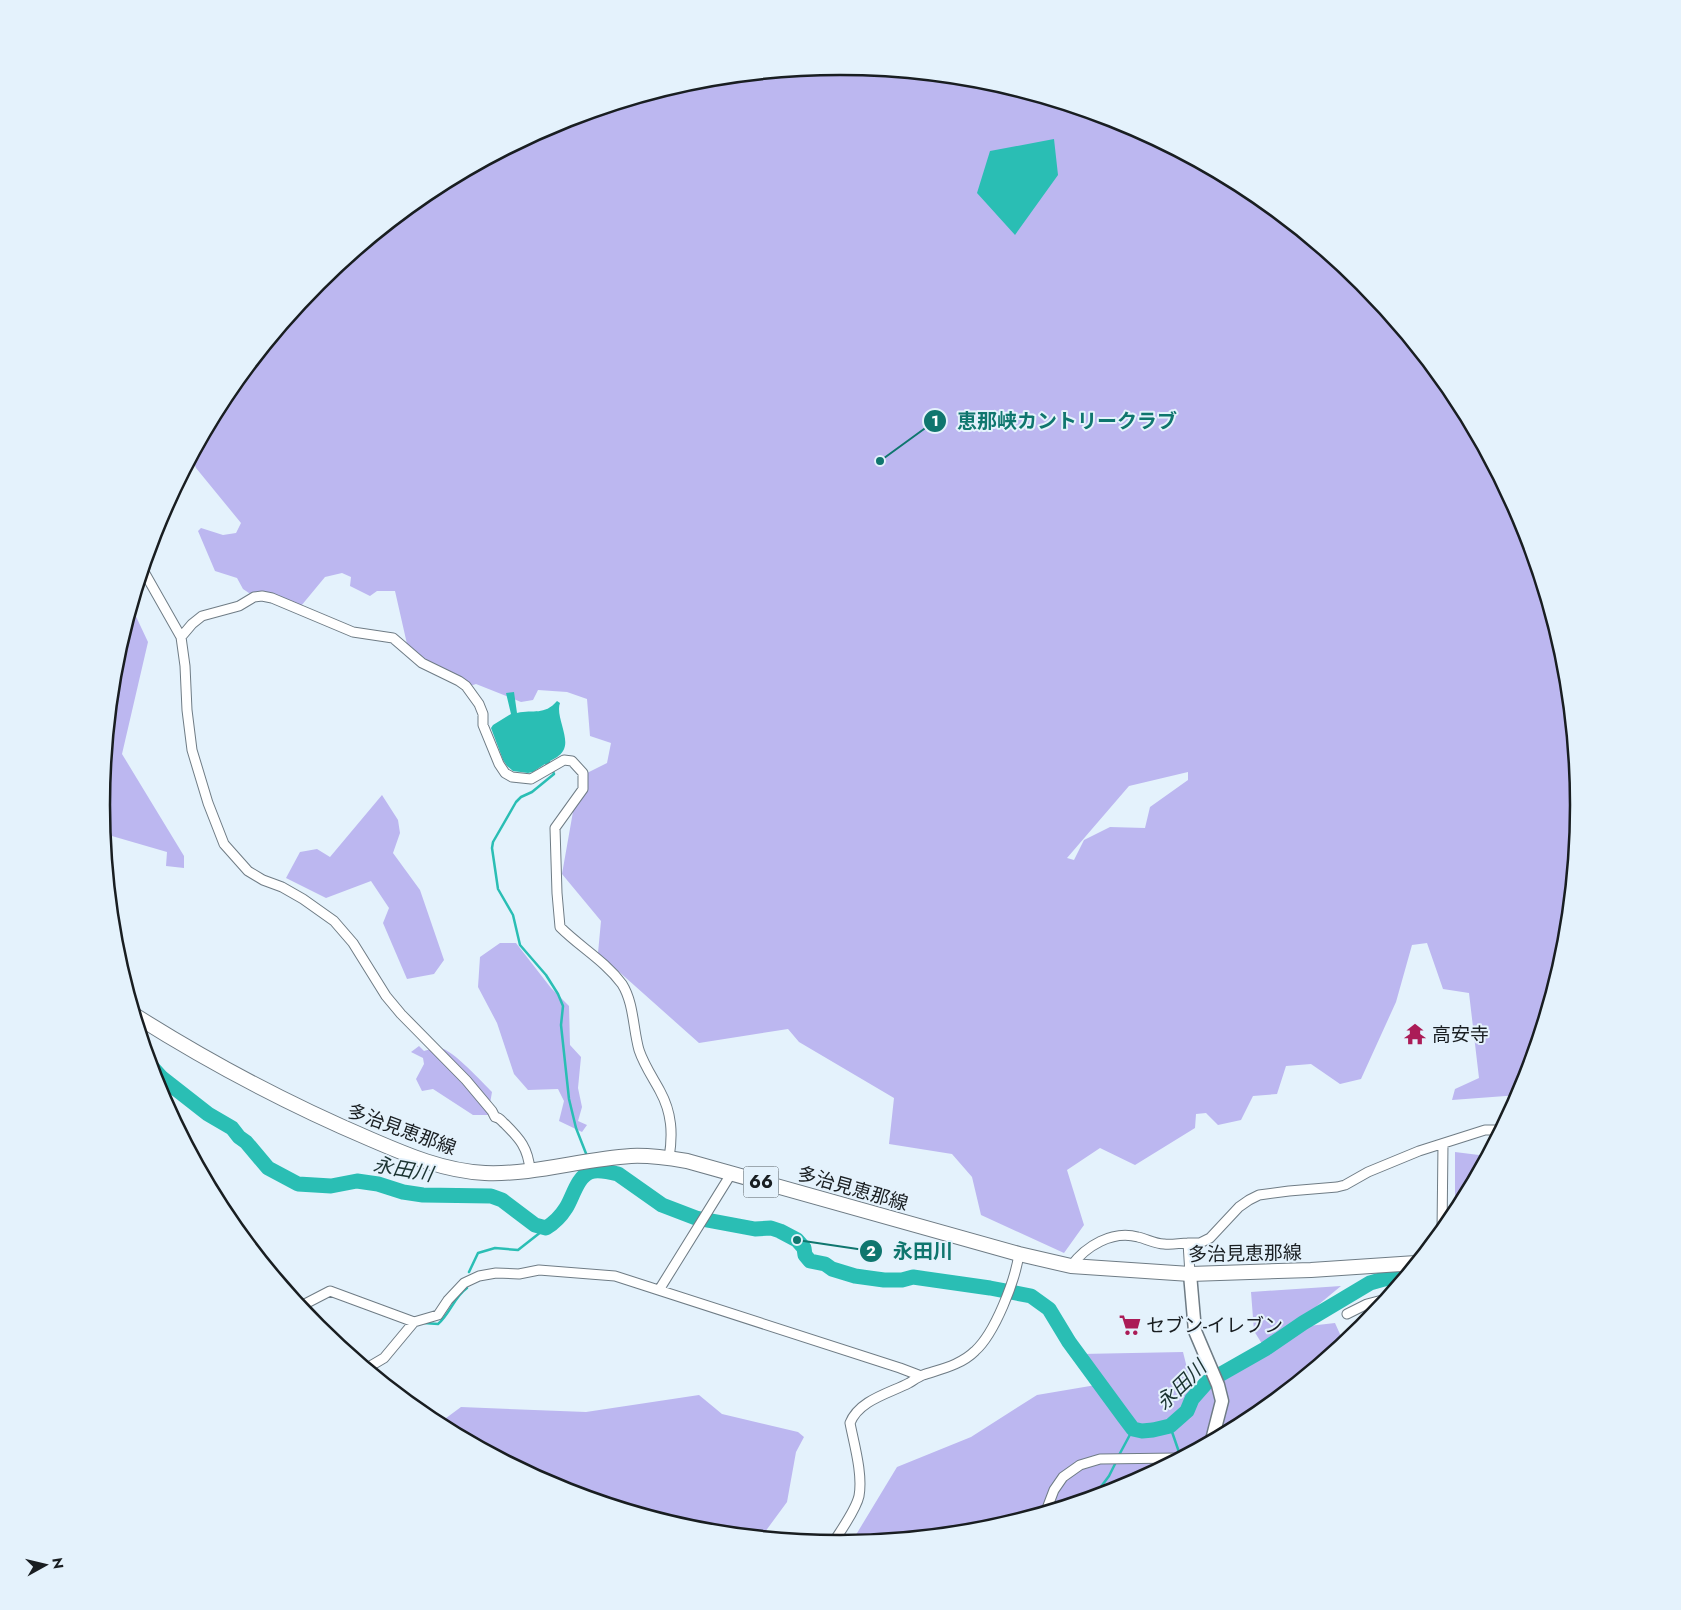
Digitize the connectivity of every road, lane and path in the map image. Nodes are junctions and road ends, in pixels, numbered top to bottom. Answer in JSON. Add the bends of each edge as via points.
{"nodes":[{"id":1,"x":147,"y":577,"type":"edge"},
{"id":2,"x":181,"y":637,"type":"junction"},
{"id":3,"x":143,"y":1020,"type":"edge"},
{"id":4,"x":1494,"y":1130,"type":"edge"},
{"id":5,"x":1443,"y":1144,"type":"junction"},
{"id":6,"x":669,"y":1158,"type":"junction"},
{"id":7,"x":530,"y":1170,"type":"junction"},
{"id":8,"x":732,"y":1174,"type":"junction"},
{"id":9,"x":1442,"y":1218,"type":"edge"},
{"id":10,"x":1188,"y":1243,"type":"junction"},
{"id":11,"x":1019,"y":1254,"type":"junction"},
{"id":12,"x":1406,"y":1265,"type":"edge"},
{"id":13,"x":1071,"y":1266,"type":"junction"},
{"id":14,"x":1190,"y":1274,"type":"junction"},
{"id":15,"x":659,"y":1290,"type":"junction"},
{"id":16,"x":1374,"y":1302,"type":"edge"},
{"id":17,"x":307,"y":1303,"type":"edge"},
{"id":18,"x":1347,"y":1314,"type":"dead end"},
{"id":19,"x":414,"y":1322,"type":"junction"},
{"id":20,"x":372,"y":1365,"type":"edge"},
{"id":21,"x":921,"y":1376,"type":"junction"},
{"id":22,"x":1214,"y":1432,"type":"edge"},
{"id":23,"x":1166,"y":1458,"type":"edge"},
{"id":24,"x":1049,"y":1504,"type":"edge"},
{"id":25,"x":838,"y":1535,"type":"edge"}],
"edges":[{"from":1,"to":2,"type":"street"},
{"from":2,"to":6,"type":"street","via":[[202,616],[262,596],[353,632],[393,638],[415,658],[459,681],[471,692],[483,714],[483,725],[498,764],[505,773],[531,779],[564,760],[572,761],[583,772],[583,788],[555,828],[560,927],[605,965],[627,993],[639,1050],[668,1111],[672,1130]]},
{"from":2,"to":7,"type":"street","via":[[192,750],[224,844],[248,871],[303,899],[334,921],[353,943],[401,1014],[466,1080],[495,1118],[517,1135],[528,1156]]},
{"from":3,"to":7,"type":"main road","name":"多治見恵那線","number":"66","via":[[300,1108],[410,1156],[453,1169],[484,1173]]},
{"from":4,"to":5,"type":"street"},
{"from":5,"to":9,"type":"street"},
{"from":5,"to":10,"type":"street","via":[[1336,1187],[1259,1195],[1239,1207],[1210,1238],[1200,1243]]},
{"from":6,"to":7,"type":"main road","name":"多治見恵那線","number":"66","via":[[625,1157]]},
{"from":6,"to":8,"type":"main road","name":"多治見恵那線","number":"66"},
{"from":8,"to":11,"type":"main road","name":"多治見恵那線","number":"66"},
{"from":8,"to":15,"type":"street"},
{"from":10,"to":13,"type":"street","via":[[1164,1244],[1137,1236],[1113,1236],[1088,1250]]},
{"from":10,"to":14,"type":"street"},
{"from":11,"to":13,"type":"main road","name":"多治見恵那線","number":"66"},
{"from":11,"to":21,"type":"street","via":[[1011,1286],[985,1340],[961,1361]]},
{"from":12,"to":14,"type":"main road","name":"多治見恵那線","number":"66"},
{"from":13,"to":14,"type":"main road","name":"多治見恵那線","number":"66"},
{"from":14,"to":22,"type":"street","via":[[1195,1331],[1222,1401]]},
{"from":15,"to":19,"type":"street","via":[[615,1276],[554,1270],[496,1273],[464,1283],[438,1315]]},
{"from":15,"to":21,"type":"street"},
{"from":16,"to":18,"type":"street"},
{"from":17,"to":19,"type":"street","via":[[330,1291]]},
{"from":19,"to":20,"type":"street","via":[[384,1358]]},
{"from":21,"to":25,"type":"street","via":[[862,1407],[852,1417],[850,1423],[858,1461],[859,1497]]},
{"from":23,"to":24,"type":"street","via":[[1100,1459],[1080,1465],[1063,1477]]}]}
